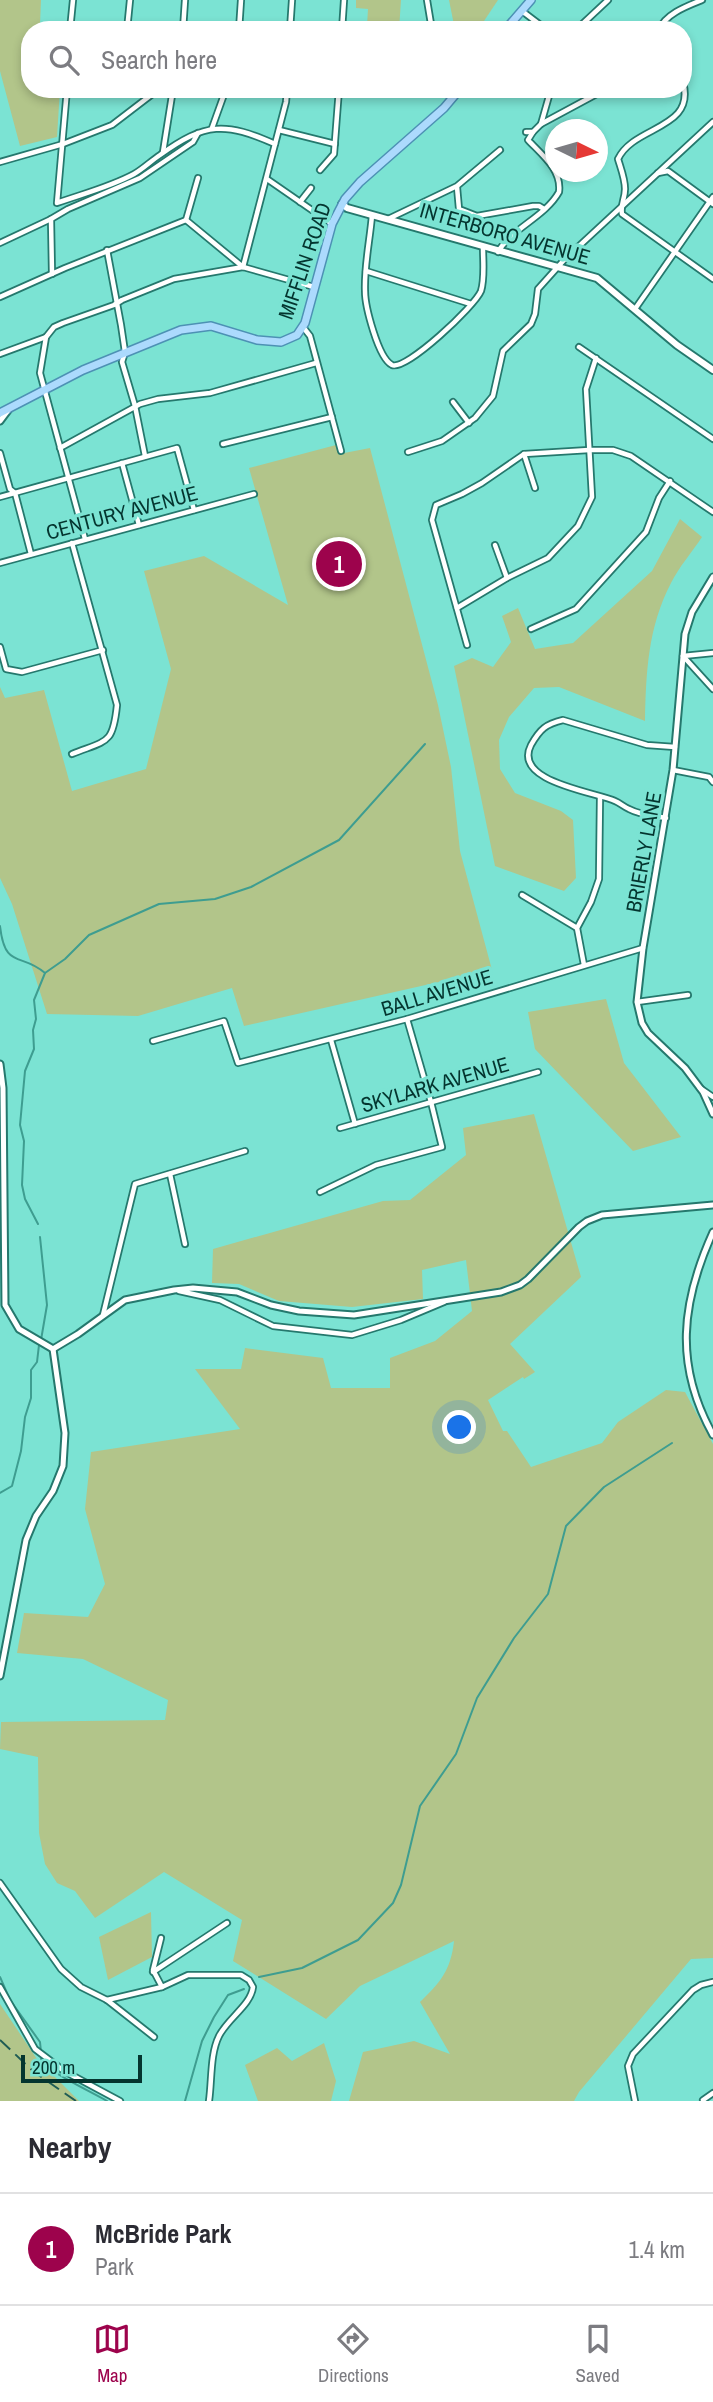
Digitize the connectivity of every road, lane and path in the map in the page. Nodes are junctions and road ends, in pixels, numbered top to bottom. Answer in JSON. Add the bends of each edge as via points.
{"nodes":[{"id":1,"x":73,"y":0,"type":"edge"},
{"id":2,"x":130,"y":0,"type":"edge"},
{"id":3,"x":185,"y":0,"type":"edge"},
{"id":4,"x":242,"y":0,"type":"edge"},
{"id":5,"x":292,"y":0,"type":"edge"},
{"id":6,"x":344,"y":0,"type":"edge"},
{"id":7,"x":427,"y":0,"type":"edge"},
{"id":8,"x":531,"y":0,"type":"edge"},
{"id":9,"x":608,"y":0,"type":"edge"},
{"id":10,"x":702,"y":0,"type":"edge"},
{"id":11,"x":521,"y":11,"type":"junction"},
{"id":12,"x":72,"y":21,"type":"edge"},
{"id":13,"x":128,"y":21,"type":"edge"},
{"id":14,"x":184,"y":21,"type":"edge"},
{"id":15,"x":240,"y":21,"type":"edge"},
{"id":16,"x":291,"y":21,"type":"edge"},
{"id":17,"x":343,"y":21,"type":"edge"},
{"id":18,"x":430,"y":21,"type":"edge"},
{"id":19,"x":513,"y":21,"type":"edge"},
{"id":20,"x":535,"y":21,"type":"edge"},
{"id":21,"x":586,"y":21,"type":"edge"},
{"id":22,"x":663,"y":21,"type":"edge"},
{"id":23,"x":66,"y":98,"type":"edge"},
{"id":24,"x":147,"y":98,"type":"edge"},
{"id":25,"x":172,"y":98,"type":"edge"},
{"id":26,"x":223,"y":98,"type":"edge"},
{"id":27,"x":286,"y":98,"type":"edge"},
{"id":28,"x":338,"y":98,"type":"edge"},
{"id":29,"x":452,"y":98,"type":"edge"},
{"id":30,"x":548,"y":98,"type":"edge"},
{"id":31,"x":589,"y":98,"type":"edge"},
{"id":32,"x":687,"y":98,"type":"edge"},
{"id":33,"x":713,"y":122,"type":"edge"},
{"id":34,"x":541,"y":124,"type":"junction"},
{"id":35,"x":212,"y":129,"type":"junction"},
{"id":36,"x":279,"y":130,"type":"junction"},
{"id":37,"x":199,"y":132,"type":"junction"},
{"id":38,"x":526,"y":132,"type":"dead end"},
{"id":39,"x":533,"y":132,"type":"junction"},
{"id":40,"x":63,"y":144,"type":"junction"},
{"id":41,"x":275,"y":144,"type":"junction"},
{"id":42,"x":335,"y":145,"type":"junction"},
{"id":43,"x":500,"y":150,"type":"dead end"},
{"id":44,"x":163,"y":152,"type":"junction"},
{"id":45,"x":0,"y":162,"type":"edge"},
{"id":46,"x":320,"y":170,"type":"dead end"},
{"id":47,"x":656,"y":173,"type":"junction"},
{"id":48,"x":198,"y":178,"type":"dead end"},
{"id":49,"x":267,"y":179,"type":"junction"},
{"id":50,"x":457,"y":186,"type":"junction"},
{"id":51,"x":312,"y":188,"type":"dead end"},
{"id":52,"x":712,"y":201,"type":"edge"},
{"id":53,"x":300,"y":202,"type":"junction"},
{"id":54,"x":342,"y":204,"type":"junction"},
{"id":55,"x":621,"y":208,"type":"junction"},
{"id":56,"x":544,"y":209,"type":"junction"},
{"id":57,"x":372,"y":215,"type":"junction"},
{"id":58,"x":51,"y":219,"type":"junction"},
{"id":59,"x":187,"y":219,"type":"junction"},
{"id":60,"x":387,"y":220,"type":"junction"},
{"id":61,"x":332,"y":224,"type":"junction"},
{"id":62,"x":0,"y":243,"type":"edge"},
{"id":63,"x":483,"y":248,"type":"junction"},
{"id":64,"x":107,"y":250,"type":"junction"},
{"id":65,"x":675,"y":251,"type":"junction"},
{"id":66,"x":498,"y":252,"type":"junction"},
{"id":67,"x":243,"y":267,"type":"junction"},
{"id":68,"x":557,"y":268,"type":"junction"},
{"id":69,"x":366,"y":271,"type":"junction"},
{"id":70,"x":52,"y":275,"type":"junction"},
{"id":71,"x":713,"y":279,"type":"edge"},
{"id":72,"x":314,"y":288,"type":"junction"},
{"id":73,"x":0,"y":297,"type":"edge"},
{"id":74,"x":118,"y":303,"type":"junction"},
{"id":75,"x":472,"y":304,"type":"junction"},
{"id":76,"x":635,"y":309,"type":"junction"},
{"id":77,"x":303,"y":327,"type":"junction"},
{"id":78,"x":46,"y":337,"type":"junction"},
{"id":79,"x":579,"y":347,"type":"dead end"},
{"id":80,"x":125,"y":352,"type":"junction"},
{"id":81,"x":0,"y":354,"type":"edge"},
{"id":82,"x":596,"y":358,"type":"junction"},
{"id":83,"x":316,"y":363,"type":"junction"},
{"id":84,"x":713,"y":370,"type":"edge"},
{"id":85,"x":45,"y":391,"type":"junction"},
{"id":86,"x":453,"y":402,"type":"dead end"},
{"id":87,"x":135,"y":406,"type":"junction"},
{"id":88,"x":9,"y":409,"type":"junction"},
{"id":89,"x":0,"y":413,"type":"edge"},
{"id":90,"x":332,"y":417,"type":"junction"},
{"id":91,"x":0,"y":421,"type":"edge"},
{"id":92,"x":469,"y":423,"type":"junction"},
{"id":93,"x":713,"y":439,"type":"edge"},
{"id":94,"x":223,"y":444,"type":"dead end"},
{"id":95,"x":60,"y":448,"type":"junction"},
{"id":96,"x":589,"y":450,"type":"junction"},
{"id":97,"x":341,"y":451,"type":"dead end"},
{"id":98,"x":408,"y":452,"type":"dead end"},
{"id":99,"x":0,"y":453,"type":"edge"},
{"id":100,"x":524,"y":454,"type":"junction"},
{"id":101,"x":145,"y":456,"type":"junction"},
{"id":102,"x":122,"y":463,"type":"junction"},
{"id":103,"x":69,"y":478,"type":"junction"},
{"id":104,"x":670,"y":481,"type":"junction"},
{"id":105,"x":535,"y":488,"type":"dead end"},
{"id":106,"x":15,"y":493,"type":"junction"},
{"id":107,"x":254,"y":494,"type":"dead end"},
{"id":108,"x":0,"y":497,"type":"edge"},
{"id":109,"x":194,"y":510,"type":"junction"},
{"id":110,"x":713,"y":512,"type":"edge"},
{"id":111,"x":139,"y":525,"type":"junction"},
{"id":112,"x":85,"y":539,"type":"junction"},
{"id":113,"x":72,"y":543,"type":"junction"},
{"id":114,"x":495,"y":545,"type":"dead end"},
{"id":115,"x":31,"y":554,"type":"junction"},
{"id":116,"x":0,"y":564,"type":"edge"},
{"id":117,"x":713,"y":577,"type":"edge"},
{"id":118,"x":507,"y":578,"type":"junction"},
{"id":119,"x":457,"y":608,"type":"junction"},
{"id":120,"x":531,"y":629,"type":"dead end"},
{"id":121,"x":467,"y":645,"type":"dead end"},
{"id":122,"x":0,"y":647,"type":"edge"},
{"id":123,"x":103,"y":650,"type":"junction"},
{"id":124,"x":713,"y":653,"type":"edge"},
{"id":125,"x":682,"y":656,"type":"junction"},
{"id":126,"x":713,"y":689,"type":"edge"},
{"id":127,"x":675,"y":747,"type":"junction"},
{"id":128,"x":72,"y":754,"type":"dead end"},
{"id":129,"x":673,"y":770,"type":"junction"},
{"id":130,"x":713,"y":782,"type":"edge"},
{"id":131,"x":600,"y":797,"type":"junction"},
{"id":132,"x":666,"y":818,"type":"junction"},
{"id":133,"x":522,"y":895,"type":"dead end"},
{"id":134,"x":576,"y":928,"type":"junction"},
{"id":135,"x":643,"y":948,"type":"junction"},
{"id":136,"x":584,"y":965,"type":"junction"},
{"id":137,"x":688,"y":995,"type":"dead end"},
{"id":138,"x":637,"y":1002,"type":"junction"},
{"id":139,"x":407,"y":1019,"type":"junction"},
{"id":140,"x":331,"y":1040,"type":"junction"},
{"id":141,"x":153,"y":1041,"type":"dead end"},
{"id":142,"x":0,"y":1064,"type":"edge"},
{"id":143,"x":538,"y":1072,"type":"dead end"},
{"id":144,"x":699,"y":1088,"type":"junction"},
{"id":145,"x":713,"y":1097,"type":"edge"},
{"id":146,"x":431,"y":1102,"type":"junction"},
{"id":147,"x":713,"y":1114,"type":"edge"},
{"id":148,"x":355,"y":1124,"type":"junction"},
{"id":149,"x":340,"y":1128,"type":"dead end"},
{"id":150,"x":245,"y":1151,"type":"dead end"},
{"id":151,"x":170,"y":1174,"type":"junction"},
{"id":152,"x":320,"y":1192,"type":"dead end"},
{"id":153,"x":713,"y":1205,"type":"edge"},
{"id":154,"x":713,"y":1232,"type":"edge"},
{"id":155,"x":186,"y":1244,"type":"dead end"},
{"id":156,"x":174,"y":1290,"type":"junction"},
{"id":157,"x":445,"y":1302,"type":"junction"},
{"id":158,"x":103,"y":1316,"type":"junction"},
{"id":159,"x":53,"y":1349,"type":"junction"},
{"id":160,"x":713,"y":1435,"type":"edge"},
{"id":161,"x":0,"y":1676,"type":"edge"},
{"id":162,"x":0,"y":1883,"type":"edge"},
{"id":163,"x":227,"y":1923,"type":"dead end"},
{"id":164,"x":160,"y":1938,"type":"dead end"},
{"id":165,"x":153,"y":1972,"type":"junction"},
{"id":166,"x":713,"y":1982,"type":"edge"},
{"id":167,"x":0,"y":1987,"type":"edge"},
{"id":168,"x":162,"y":1987,"type":"junction"},
{"id":169,"x":107,"y":2000,"type":"junction"},
{"id":170,"x":154,"y":2037,"type":"dead end"},
{"id":171,"x":713,"y":2093,"type":"edge"},
{"id":172,"x":703,"y":2100,"type":"edge"},
{"id":173,"x":120,"y":2101,"type":"edge"},
{"id":174,"x":209,"y":2101,"type":"edge"},
{"id":175,"x":635,"y":2101,"type":"edge"}],
"edges":[{"from":1,"to":12,"type":"street"},
{"from":2,"to":13,"type":"street"},
{"from":3,"to":14,"type":"street"},
{"from":4,"to":15,"type":"street"},
{"from":5,"to":16,"type":"street"},
{"from":6,"to":17,"type":"street"},
{"from":7,"to":18,"type":"street"},
{"from":8,"to":11,"type":"main road"},
{"from":9,"to":21,"type":"street"},
{"from":10,"to":22,"type":"street"},
{"from":11,"to":19,"type":"main road"},
{"from":11,"to":20,"type":"street"},
{"from":23,"to":40,"type":"street"},
{"from":24,"to":40,"type":"street","via":[[112,125]]},
{"from":25,"to":44,"type":"street"},
{"from":26,"to":35,"type":"street"},
{"from":27,"to":36,"type":"street"},
{"from":28,"to":42,"type":"street"},
{"from":29,"to":54,"type":"main road","name":"MIFFLIN ROAD"},
{"from":30,"to":34,"type":"street"},
{"from":31,"to":34,"type":"street"},
{"from":32,"to":55,"type":"street","via":[[679,114],[624,147],[618,159],[625,184]]},
{"from":33,"to":47,"type":"street"},
{"from":34,"to":39,"type":"street"},
{"from":35,"to":37,"type":"street"},
{"from":35,"to":41,"type":"street","via":[[232,128]]},
{"from":36,"to":41,"type":"street"},
{"from":36,"to":42,"type":"street"},
{"from":37,"to":44,"type":"street"},
{"from":37,"to":58,"type":"street","via":[[193,142],[140,178]]},
{"from":38,"to":39,"type":"street"},
{"from":39,"to":56,"type":"street","via":[[528,140],[560,184],[556,197]]},
{"from":40,"to":44,"type":"street","via":[[57,203],[134,174]]},
{"from":40,"to":45,"type":"street"},
{"from":41,"to":49,"type":"street"},
{"from":42,"to":46,"type":"street","via":[[334,155]]},
{"from":43,"to":50,"type":"street"},
{"from":47,"to":52,"type":"street","via":[[668,171]]},
{"from":47,"to":55,"type":"street"},
{"from":48,"to":59,"type":"street"},
{"from":49,"to":53,"type":"street"},
{"from":49,"to":67,"type":"street"},
{"from":50,"to":56,"type":"street","via":[[459,209],[477,216],[533,206]]},
{"from":50,"to":60,"type":"street"},
{"from":51,"to":53,"type":"street"},
{"from":52,"to":65,"type":"street"},
{"from":53,"to":61,"type":"street"},
{"from":54,"to":57,"type":"main road","name":"INTERBORO AVENUE"},
{"from":54,"to":61,"type":"main road","name":"MIFFLIN ROAD"},
{"from":55,"to":65,"type":"street","via":[[622,214]]},
{"from":55,"to":68,"type":"street"},
{"from":56,"to":66,"type":"street"},
{"from":57,"to":60,"type":"main road","name":"INTERBORO AVENUE"},
{"from":57,"to":69,"type":"street"},
{"from":58,"to":62,"type":"street"},
{"from":58,"to":70,"type":"street"},
{"from":59,"to":64,"type":"street"},
{"from":59,"to":67,"type":"street"},
{"from":60,"to":63,"type":"main road","name":"INTERBORO AVENUE"},
{"from":61,"to":72,"type":"main road","name":"MIFFLIN ROAD"},
{"from":63,"to":66,"type":"main road","name":"INTERBORO AVENUE"},
{"from":63,"to":75,"type":"street","via":[[483,279]]},
{"from":64,"to":70,"type":"street"},
{"from":64,"to":74,"type":"street"},
{"from":65,"to":71,"type":"street"},
{"from":65,"to":76,"type":"street"},
{"from":66,"to":68,"type":"main road","name":"INTERBORO AVENUE"},
{"from":67,"to":72,"type":"street"},
{"from":67,"to":74,"type":"street","via":[[174,279]]},
{"from":68,"to":76,"type":"main road","name":"INTERBORO AVENUE","via":[[597,278]]},
{"from":68,"to":92,"type":"street","via":[[538,289],[531,324],[503,351],[493,396]]},
{"from":69,"to":75,"type":"street"},
{"from":69,"to":75,"type":"street","via":[[365,298],[379,350],[396,366],[429,345]]},
{"from":70,"to":73,"type":"street"},
{"from":72,"to":77,"type":"main road","name":"MIFFLIN ROAD"},
{"from":74,"to":78,"type":"street","via":[[54,327]]},
{"from":74,"to":80,"type":"street"},
{"from":76,"to":84,"type":"main road","name":"INTERBORO AVENUE"},
{"from":77,"to":80,"type":"main road","name":"MIFFLIN ROAD","via":[[287,341],[271,342],[211,326],[192,327]]},
{"from":77,"to":83,"type":"street","via":[[310,335]]},
{"from":78,"to":81,"type":"street"},
{"from":78,"to":85,"type":"street","via":[[40,373]]},
{"from":79,"to":82,"type":"street"},
{"from":80,"to":85,"type":"main road","name":"MIFFLIN ROAD"},
{"from":80,"to":87,"type":"street","via":[[122,362]]},
{"from":82,"to":93,"type":"street"},
{"from":82,"to":96,"type":"street","via":[[586,389]]},
{"from":83,"to":87,"type":"street","via":[[210,393]]},
{"from":83,"to":90,"type":"street"},
{"from":85,"to":88,"type":"main road","name":"MIFFLIN ROAD"},
{"from":85,"to":95,"type":"street"},
{"from":86,"to":92,"type":"street"},
{"from":87,"to":95,"type":"street"},
{"from":87,"to":101,"type":"street"},
{"from":88,"to":89,"type":"main road"},
{"from":88,"to":91,"type":"street","name":"MIFFLIN ROAD"},
{"from":90,"to":94,"type":"street"},
{"from":90,"to":97,"type":"street"},
{"from":92,"to":98,"type":"street","via":[[442,441]]},
{"from":95,"to":103,"type":"street"},
{"from":96,"to":100,"type":"street"},
{"from":96,"to":104,"type":"street","via":[[631,456]]},
{"from":96,"to":118,"type":"street","via":[[592,497],[578,526],[548,558]]},
{"from":99,"to":106,"type":"street"},
{"from":100,"to":105,"type":"street"},
{"from":100,"to":119,"type":"street","via":[[482,483],[436,505],[432,520]]},
{"from":101,"to":102,"type":"street"},
{"from":101,"to":109,"type":"street","via":[[177,448]]},
{"from":102,"to":103,"type":"street"},
{"from":102,"to":111,"type":"street"},
{"from":103,"to":106,"type":"street"},
{"from":103,"to":112,"type":"street"},
{"from":104,"to":110,"type":"street"},
{"from":104,"to":120,"type":"street","via":[[646,532],[576,609]]},
{"from":106,"to":108,"type":"street"},
{"from":106,"to":115,"type":"street"},
{"from":107,"to":109,"type":"street","name":"CENTURY AVENUE"},
{"from":109,"to":111,"type":"street","name":"CENTURY AVENUE"},
{"from":111,"to":112,"type":"street","name":"CENTURY AVENUE"},
{"from":112,"to":113,"type":"street","name":"CENTURY AVENUE"},
{"from":113,"to":115,"type":"street","name":"CENTURY AVENUE"},
{"from":113,"to":123,"type":"street"},
{"from":114,"to":118,"type":"street"},
{"from":115,"to":116,"type":"street","name":"CENTURY AVENUE"},
{"from":117,"to":125,"type":"street","name":"BRIERLY LANE","via":[[688,623]]},
{"from":118,"to":119,"type":"street"},
{"from":119,"to":121,"type":"street"},
{"from":122,"to":123,"type":"street","via":[[6,669],[22,673]]},
{"from":123,"to":128,"type":"street","via":[[117,705],[115,729],[106,740]]},
{"from":124,"to":125,"type":"street"},
{"from":125,"to":126,"type":"street"},
{"from":125,"to":127,"type":"street","name":"BRIERLY LANE"},
{"from":127,"to":129,"type":"street","name":"BRIERLY LANE"},
{"from":127,"to":131,"type":"street","via":[[647,745],[563,720],[540,729],[529,750],[540,776]]},
{"from":129,"to":130,"type":"street","via":[[709,777]]},
{"from":129,"to":132,"type":"street","name":"BRIERLY LANE"},
{"from":131,"to":132,"type":"street","via":[[629,810]]},
{"from":131,"to":134,"type":"street","via":[[599,878]]},
{"from":132,"to":135,"type":"street","name":"BRIERLY LANE"},
{"from":133,"to":134,"type":"street"},
{"from":134,"to":136,"type":"street"},
{"from":135,"to":136,"type":"street","name":"BALL AVENUE"},
{"from":135,"to":138,"type":"street","name":"BRIERLY LANE"},
{"from":136,"to":139,"type":"street","name":"BALL AVENUE"},
{"from":137,"to":138,"type":"street"},
{"from":138,"to":144,"type":"street","name":"BRIERLY LANE","via":[[648,1033]]},
{"from":139,"to":140,"type":"street","name":"BALL AVENUE"},
{"from":139,"to":146,"type":"street"},
{"from":140,"to":141,"type":"street","name":"BALL AVENUE","via":[[238,1063],[223,1021]]},
{"from":140,"to":148,"type":"street"},
{"from":142,"to":159,"type":"street","via":[[4,1088],[5,1305],[19,1329]]},
{"from":143,"to":146,"type":"street","name":"SKYLARK AVENUE"},
{"from":144,"to":145,"type":"street"},
{"from":144,"to":147,"type":"street","name":"BRIERLY LANE"},
{"from":146,"to":148,"type":"street","name":"SKYLARK AVENUE"},
{"from":146,"to":152,"type":"street","via":[[442,1147],[376,1165]]},
{"from":148,"to":149,"type":"street","name":"SKYLARK AVENUE"},
{"from":150,"to":151,"type":"street"},
{"from":151,"to":155,"type":"street"},
{"from":151,"to":158,"type":"street","via":[[135,1184]]},
{"from":153,"to":157,"type":"street","via":[[601,1215],[579,1227],[520,1285]]},
{"from":154,"to":160,"type":"street","via":[[693,1282],[687,1339],[698,1404]]},
{"from":156,"to":157,"type":"street","via":[[193,1287],[237,1292],[299,1311],[354,1315]]},
{"from":156,"to":157,"type":"street","via":[[220,1300],[273,1326],[352,1335]]},
{"from":156,"to":158,"type":"street","via":[[125,1300]]},
{"from":158,"to":159,"type":"street"},
{"from":159,"to":161,"type":"street","via":[[65,1433],[63,1466],[26,1540]]},
{"from":162,"to":169,"type":"street","via":[[61,1969],[81,1987]]},
{"from":163,"to":165,"type":"street"},
{"from":164,"to":165,"type":"street"},
{"from":165,"to":168,"type":"street"},
{"from":166,"to":175,"type":"street","via":[[693,1990],[633,2054],[628,2066]]},
{"from":167,"to":173,"type":"street","via":[[43,2057]]},
{"from":168,"to":169,"type":"street"},
{"from":168,"to":174,"type":"street","via":[[188,1975],[242,1975],[252,1983],[250,1999],[225,2025],[217,2042]]},
{"from":169,"to":170,"type":"street"},
{"from":171,"to":172,"type":"street"}]}
